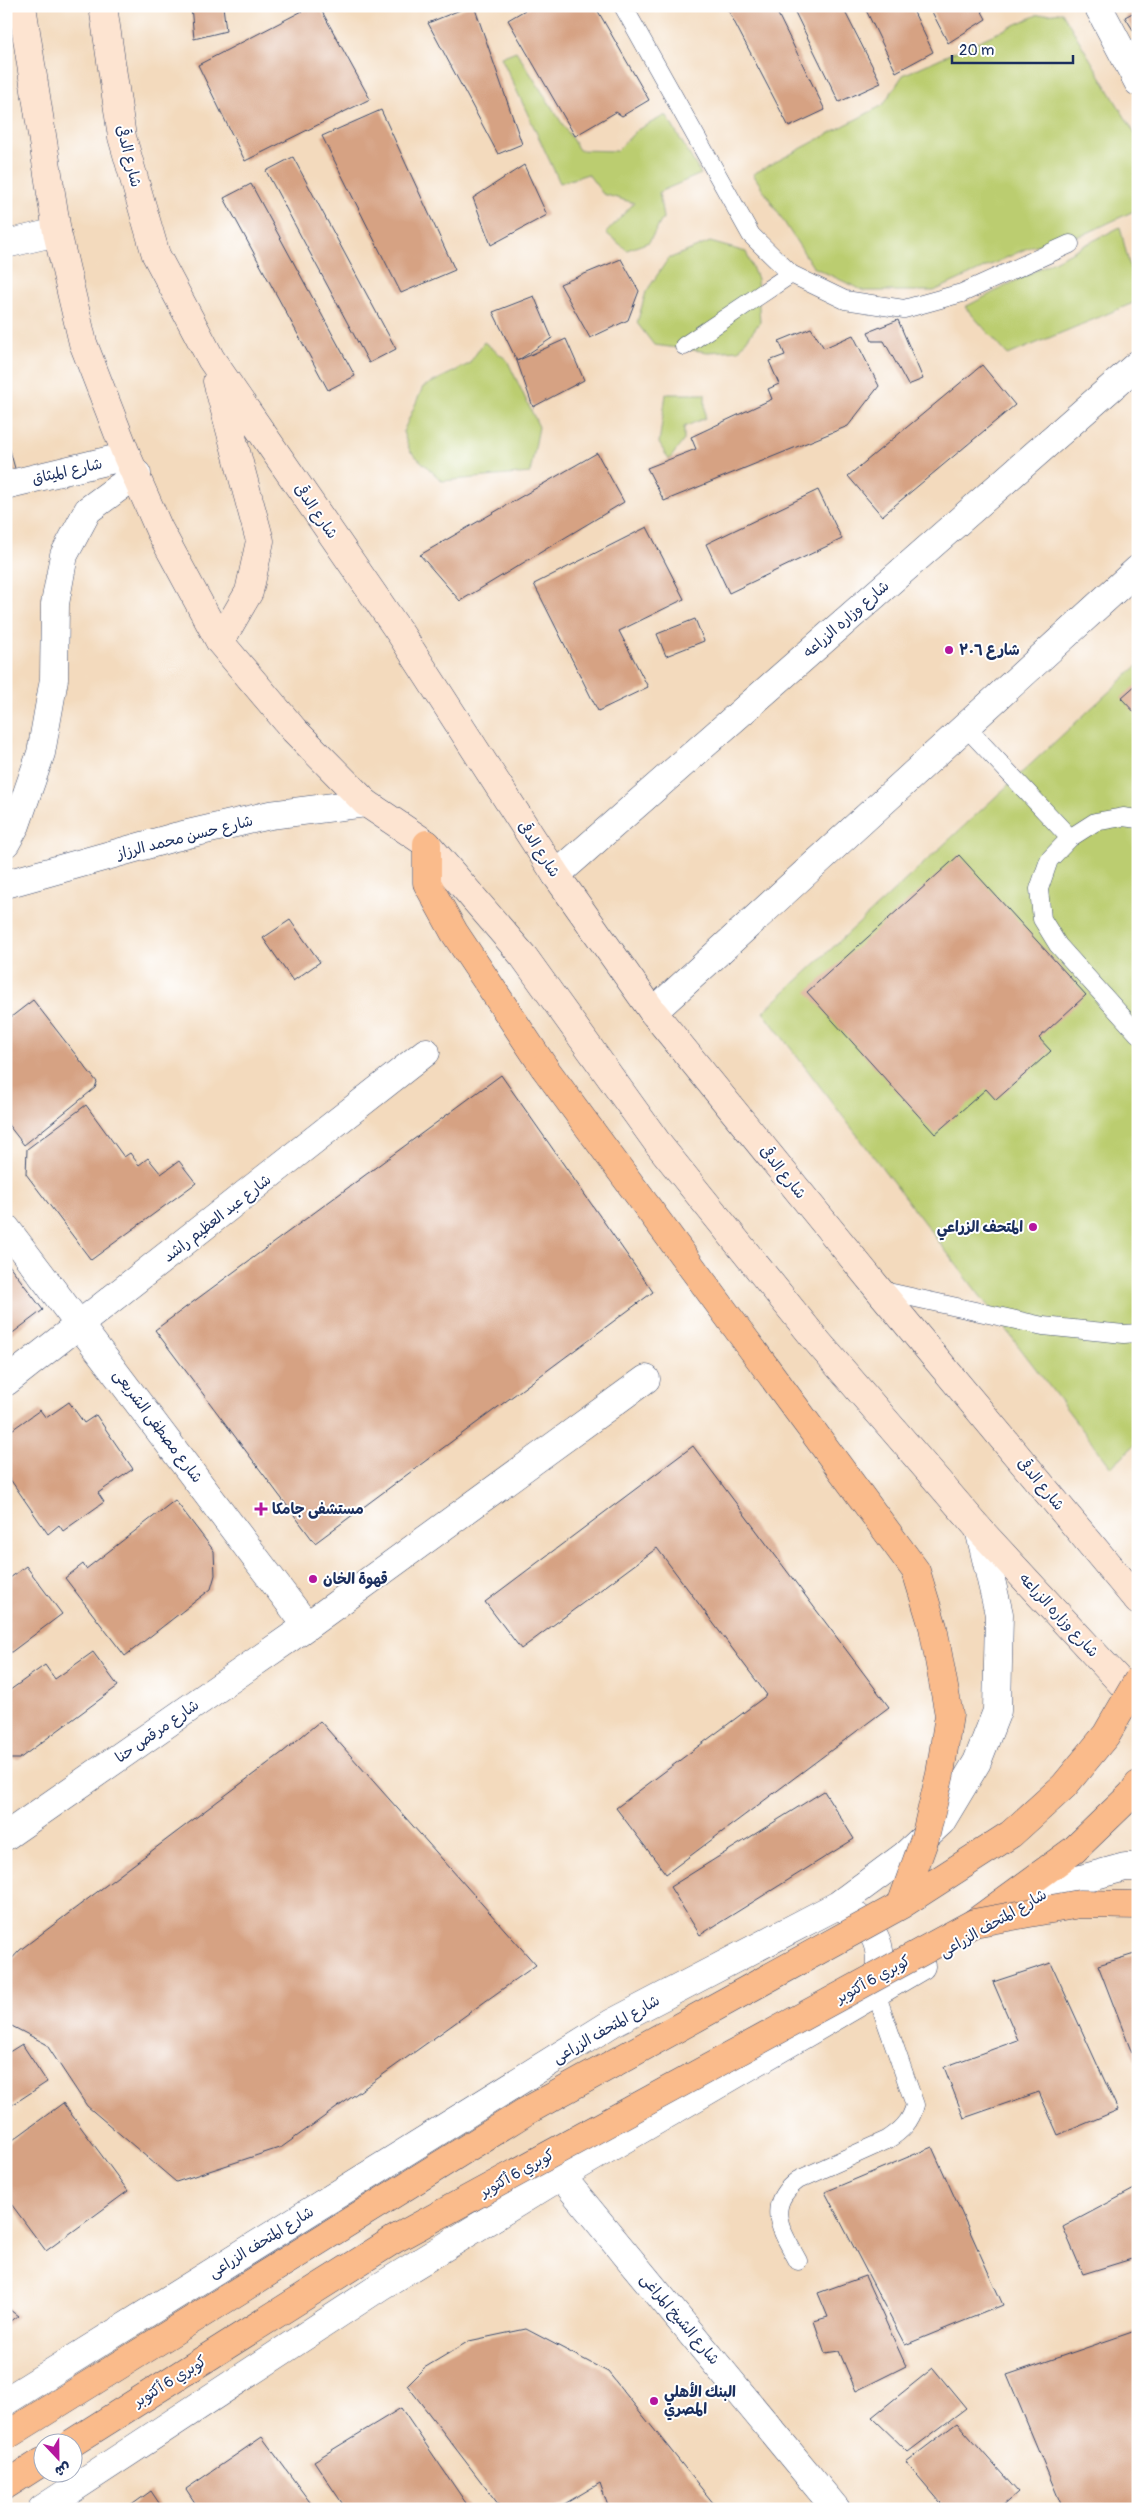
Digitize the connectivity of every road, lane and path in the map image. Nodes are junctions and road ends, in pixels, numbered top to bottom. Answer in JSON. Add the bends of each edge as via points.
{"nodes":[{"id":1,"x":103,"y":6,"type":"edge"},
{"id":2,"x":623,"y":6,"type":"edge"},
{"id":3,"x":1098,"y":6,"type":"edge"},
{"id":4,"x":17,"y":16,"type":"edge"},
{"id":5,"x":1138,"y":82,"type":"edge"},
{"id":6,"x":57,"y":232,"type":"junction"},
{"id":7,"x":6,"y":244,"type":"edge"},
{"id":8,"x":1070,"y":244,"type":"dead end"},
{"id":9,"x":791,"y":274,"type":"junction"},
{"id":10,"x":684,"y":346,"type":"dead end"},
{"id":11,"x":211,"y":359,"type":"junction"},
{"id":12,"x":1138,"y":364,"type":"edge"},
{"id":13,"x":132,"y":465,"type":"junction"},
{"id":14,"x":6,"y":485,"type":"edge"},
{"id":15,"x":1138,"y":569,"type":"edge"},
{"id":16,"x":220,"y":642,"type":"junction"},
{"id":17,"x":966,"y":726,"type":"junction"},
{"id":18,"x":366,"y":803,"type":"junction"},
{"id":19,"x":1138,"y":819,"type":"edge"},
{"id":20,"x":1070,"y":838,"type":"junction"},
{"id":21,"x":6,"y":843,"type":"edge"},
{"id":22,"x":427,"y":844,"type":"junction"},
{"id":23,"x":556,"y":875,"type":"junction"},
{"id":24,"x":6,"y":884,"type":"edge"},
{"id":25,"x":653,"y":1012,"type":"junction"},
{"id":26,"x":1138,"y":1034,"type":"edge"},
{"id":27,"x":426,"y":1052,"type":"dead end"},
{"id":28,"x":6,"y":1228,"type":"edge"},
{"id":29,"x":879,"y":1290,"type":"junction"},
{"id":30,"x":81,"y":1324,"type":"junction"},
{"id":31,"x":1138,"y":1333,"type":"edge"},
{"id":32,"x":646,"y":1380,"type":"dead end"},
{"id":33,"x":6,"y":1382,"type":"edge"},
{"id":34,"x":980,"y":1529,"type":"junction"},
{"id":35,"x":1138,"y":1601,"type":"edge"},
{"id":36,"x":307,"y":1626,"type":"junction"},
{"id":37,"x":1138,"y":1680,"type":"edge"},
{"id":38,"x":1138,"y":1701,"type":"edge"},
{"id":39,"x":1138,"y":1785,"type":"edge"},
{"id":40,"x":10,"y":1827,"type":"edge"},
{"id":41,"x":1138,"y":1867,"type":"edge"},
{"id":42,"x":838,"y":1905,"type":"junction"},
{"id":43,"x":901,"y":1905,"type":"junction"},
{"id":44,"x":1138,"y":1905,"type":"edge"},
{"id":45,"x":974,"y":1924,"type":"junction"},
{"id":46,"x":876,"y":1993,"type":"junction"},
{"id":47,"x":562,"y":2176,"type":"junction"},
{"id":48,"x":798,"y":2261,"type":"dead end"},
{"id":49,"x":6,"y":2401,"type":"edge"},
{"id":50,"x":6,"y":2436,"type":"edge"},
{"id":51,"x":82,"y":2437,"type":"edge"},
{"id":52,"x":32,"y":2468,"type":"edge"},
{"id":53,"x":6,"y":2485,"type":"edge"},
{"id":54,"x":42,"y":2509,"type":"edge"},
{"id":55,"x":836,"y":2509,"type":"edge"}],
"edges":[{"from":1,"to":11,"type":"main road","name":"شارع الدقى","via":[[122,138],[156,255]]},
{"from":2,"to":9,"type":"lane","via":[[751,236]]},
{"from":3,"to":5,"type":"street"},
{"from":4,"to":6,"type":"main road"},
{"from":6,"to":7,"type":"street"},
{"from":6,"to":13,"type":"main road","via":[[82,343]]},
{"from":8,"to":9,"type":"lane","via":[[962,293],[904,309],[845,300]]},
{"from":9,"to":10,"type":"lane"},
{"from":11,"to":16,"type":"main road","via":[[260,541],[249,592]]},
{"from":11,"to":23,"type":"main road","name":"شارع الدقى","via":[[400,633]]},
{"from":12,"to":23,"type":"street","name":"شارع وزاره الزراعه"},
{"from":13,"to":14,"type":"street","name":"شارع الميثاق"},
{"from":13,"to":16,"type":"main road","via":[[159,530]]},
{"from":13,"to":21,"type":"street","via":[[88,510],[64,556],[55,604],[54,679],[41,753],[16,825]]},
{"from":15,"to":17,"type":"street"},
{"from":16,"to":18,"type":"main road","via":[[294,730]]},
{"from":17,"to":20,"type":"lane"},
{"from":17,"to":25,"type":"street"},
{"from":18,"to":22,"type":"main road"},
{"from":18,"to":24,"type":"street","name":"شارع حسن محمد الرزاز","via":[[270,815],[175,837]]},
{"from":19,"to":20,"type":"lane","via":[[1123,816],[1095,822]]},
{"from":20,"to":26,"type":"lane","via":[[1049,860],[1039,889],[1042,919],[1058,945]]},
{"from":22,"to":34,"type":"main road","via":[[524,957],[659,1145],[816,1340]]},
{"from":22,"to":43,"type":"highway","bridge":true,"via":[[428,883],[454,932],[544,1067],[916,1571],[933,1627],[949,1715],[925,1838]]},
{"from":23,"to":25,"type":"main road","name":"شارع الدقى"},
{"from":25,"to":29,"type":"main road","name":"شارع الدقى"},
{"from":27,"to":30,"type":"street","name":"شارع عبد العظيم راشد"},
{"from":28,"to":30,"type":"street","name":"شارع مصطفى الشريعى"},
{"from":29,"to":31,"type":"lane","via":[[1043,1326]]},
{"from":29,"to":35,"type":"main road","name":"شارع الدقى"},
{"from":30,"to":33,"type":"street","name":"شارع عبد العظيم راشد"},
{"from":30,"to":36,"type":"street","name":"شارع مصطفى الشريعى"},
{"from":32,"to":36,"type":"street","name":"شارع مرقص حنا"},
{"from":34,"to":38,"type":"main road","name":"شارع وزاره الزراعه"},
{"from":34,"to":42,"type":"street","name":"شارع المتحف الزراعى","via":[[1000,1614],[998,1711],[977,1762],[941,1822],[904,1856]]},
{"from":36,"to":40,"type":"street","name":"شارع مرقص حنا"},
{"from":37,"to":43,"type":"highway","bridge":true,"via":[[1106,1735],[1064,1786],[1011,1834]]},
{"from":39,"to":45,"type":"highway","via":[[1074,1850]]},
{"from":41,"to":46,"type":"street","name":"شارع المتحف الزراعى","via":[[1126,1867],[1059,1885]]},
{"from":42,"to":46,"type":"street","via":[[862,1918],[877,1940],[882,1966]]},
{"from":42,"to":49,"type":"street","name":"شارع المتحف الزراعى","via":[[612,2023]]},
{"from":43,"to":50,"type":"highway","bridge":true,"via":[[525,2112]]},
{"from":44,"to":45,"type":"highway","bridge":true,"via":[[1080,1904]]},
{"from":45,"to":51,"type":"highway","name":"كوبري 6 أكتوبر","bridge":true,"via":[[395,2240]]},
{"from":46,"to":47,"type":"street","name":"شارع المتحف الزراعى"},
{"from":46,"to":48,"type":"lane","via":[[915,2105],[913,2114],[899,2132],[887,2140],[798,2180],[788,2188],[777,2212],[779,2226]]},
{"from":47,"to":54,"type":"street","name":"شارع المتحف الزراعى","via":[[381,2286]]},
{"from":47,"to":55,"type":"street","name":"شارع الشيخ المراغى"},
{"from":52,"to":53,"type":"highway"}]}
